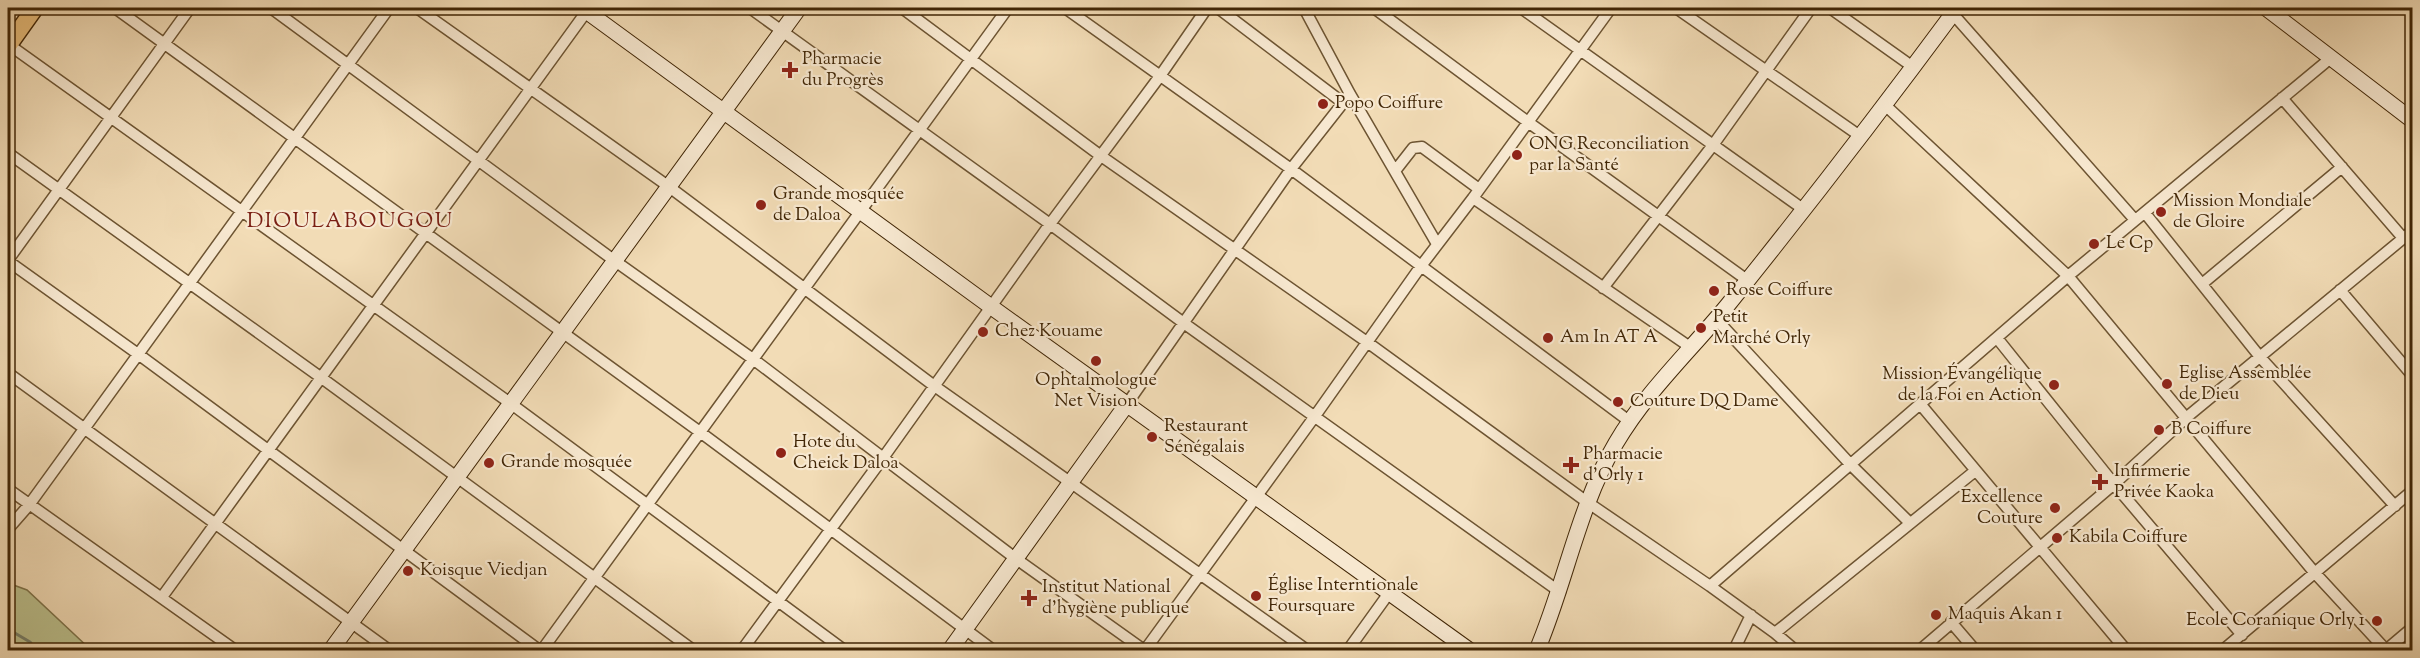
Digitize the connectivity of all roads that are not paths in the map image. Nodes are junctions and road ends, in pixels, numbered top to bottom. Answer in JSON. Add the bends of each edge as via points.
{"nodes":[{"id":1,"x":35,"y":8,"type":"edge"},
{"id":2,"x":115,"y":8,"type":"edge"},
{"id":3,"x":190,"y":8,"type":"edge"},
{"id":4,"x":270,"y":8,"type":"edge"},
{"id":5,"x":389,"y":8,"type":"edge"},
{"id":6,"x":417,"y":8,"type":"edge"},
{"id":7,"x":750,"y":8,"type":"edge"},
{"id":8,"x":799,"y":8,"type":"edge"},
{"id":9,"x":902,"y":8,"type":"edge"},
{"id":10,"x":1008,"y":8,"type":"edge"},
{"id":11,"x":1065,"y":8,"type":"edge"},
{"id":12,"x":1207,"y":8,"type":"edge"},
{"id":13,"x":1218,"y":8,"type":"edge"},
{"id":14,"x":1304,"y":8,"type":"edge"},
{"id":15,"x":1374,"y":8,"type":"edge"},
{"id":16,"x":1521,"y":8,"type":"edge"},
{"id":17,"x":1611,"y":8,"type":"edge"},
{"id":18,"x":1676,"y":8,"type":"edge"},
{"id":19,"x":1811,"y":8,"type":"edge"},
{"id":20,"x":1830,"y":8,"type":"edge"},
{"id":21,"x":2266,"y":8,"type":"edge"},
{"id":22,"x":586,"y":9,"type":"edge"},
{"id":23,"x":1955,"y":11,"type":"edge"},
{"id":24,"x":783,"y":31,"type":"junction"},
{"id":25,"x":164,"y":42,"type":"junction"},
{"id":26,"x":8,"y":45,"type":"edge"},
{"id":27,"x":1581,"y":50,"type":"junction"},
{"id":28,"x":2332,"y":57,"type":"junction"},
{"id":29,"x":970,"y":58,"type":"junction"},
{"id":30,"x":347,"y":64,"type":"junction"},
{"id":31,"x":1913,"y":67,"type":"junction"},
{"id":32,"x":1766,"y":70,"type":"junction"},
{"id":33,"x":1160,"y":76,"type":"junction"},
{"id":34,"x":531,"y":88,"type":"junction"},
{"id":35,"x":1346,"y":98,"type":"junction"},
{"id":36,"x":2282,"y":98,"type":"junction"},
{"id":37,"x":1885,"y":105,"type":"junction"},
{"id":38,"x":723,"y":110,"type":"junction"},
{"id":39,"x":111,"y":117,"type":"junction"},
{"id":40,"x":2412,"y":120,"type":"edge"},
{"id":41,"x":1528,"y":122,"type":"junction"},
{"id":42,"x":918,"y":130,"type":"junction"},
{"id":43,"x":1860,"y":136,"type":"junction"},
{"id":44,"x":296,"y":138,"type":"junction"},
{"id":45,"x":1713,"y":145,"type":"junction"},
{"id":46,"x":8,"y":153,"type":"edge"},
{"id":47,"x":1101,"y":156,"type":"junction"},
{"id":48,"x":479,"y":160,"type":"junction"},
{"id":49,"x":2342,"y":167,"type":"junction"},
{"id":50,"x":1291,"y":169,"type":"junction"},
{"id":51,"x":1395,"y":171,"type":"junction"},
{"id":52,"x":668,"y":186,"type":"junction"},
{"id":53,"x":58,"y":190,"type":"junction"},
{"id":54,"x":1476,"y":194,"type":"junction"},
{"id":55,"x":1803,"y":209,"type":"junction"},
{"id":56,"x":861,"y":210,"type":"junction"},
{"id":57,"x":242,"y":211,"type":"junction"},
{"id":58,"x":2145,"y":213,"type":"junction"},
{"id":59,"x":1658,"y":216,"type":"junction"},
{"id":60,"x":2135,"y":220,"type":"junction"},
{"id":61,"x":1050,"y":224,"type":"junction"},
{"id":62,"x":425,"y":233,"type":"junction"},
{"id":63,"x":2408,"y":235,"type":"edge"},
{"id":64,"x":1437,"y":244,"type":"junction"},
{"id":65,"x":1236,"y":250,"type":"junction"},
{"id":66,"x":8,"y":261,"type":"edge"},
{"id":67,"x":615,"y":261,"type":"junction"},
{"id":68,"x":1421,"y":266,"type":"junction"},
{"id":69,"x":2068,"y":276,"type":"junction"},
{"id":70,"x":1747,"y":280,"type":"junction"},
{"id":71,"x":190,"y":283,"type":"junction"},
{"id":72,"x":2202,"y":284,"type":"junction"},
{"id":73,"x":804,"y":287,"type":"junction"},
{"id":74,"x":1603,"y":288,"type":"junction"},
{"id":75,"x":2340,"y":290,"type":"junction"},
{"id":76,"x":990,"y":306,"type":"junction"},
{"id":77,"x":373,"y":307,"type":"junction"},
{"id":78,"x":1716,"y":319,"type":"junction"},
{"id":79,"x":1185,"y":324,"type":"junction"},
{"id":80,"x":562,"y":332,"type":"junction"},
{"id":81,"x":1997,"y":338,"type":"junction"},
{"id":82,"x":1367,"y":342,"type":"junction"},
{"id":83,"x":1690,"y":347,"type":"junction"},
{"id":84,"x":138,"y":354,"type":"junction"},
{"id":85,"x":2260,"y":357,"type":"junction"},
{"id":86,"x":753,"y":359,"type":"junction"},
{"id":87,"x":2411,"y":369,"type":"edge"},
{"id":88,"x":8,"y":373,"type":"edge"},
{"id":89,"x":322,"y":379,"type":"junction"},
{"id":90,"x":933,"y":385,"type":"junction"},
{"id":91,"x":510,"y":404,"type":"junction"},
{"id":92,"x":1127,"y":404,"type":"junction"},
{"id":93,"x":1921,"y":405,"type":"junction"},
{"id":94,"x":1315,"y":416,"type":"junction"},
{"id":95,"x":2187,"y":417,"type":"junction"},
{"id":96,"x":1629,"y":421,"type":"junction"},
{"id":97,"x":85,"y":429,"type":"junction"},
{"id":98,"x":700,"y":432,"type":"junction"},
{"id":99,"x":269,"y":451,"type":"junction"},
{"id":100,"x":883,"y":458,"type":"junction"},
{"id":101,"x":1851,"y":465,"type":"junction"},
{"id":102,"x":1975,"y":471,"type":"junction"},
{"id":103,"x":458,"y":478,"type":"junction"},
{"id":104,"x":1070,"y":483,"type":"junction"},
{"id":105,"x":2114,"y":484,"type":"junction"},
{"id":106,"x":8,"y":489,"type":"edge"},
{"id":107,"x":2412,"y":491,"type":"edge"},
{"id":108,"x":1256,"y":498,"type":"junction"},
{"id":109,"x":1587,"y":502,"type":"junction"},
{"id":110,"x":29,"y":505,"type":"junction"},
{"id":111,"x":647,"y":506,"type":"junction"},
{"id":112,"x":2395,"y":506,"type":"junction"},
{"id":113,"x":1910,"y":523,"type":"junction"},
{"id":114,"x":217,"y":524,"type":"junction"},
{"id":115,"x":8,"y":529,"type":"edge"},
{"id":116,"x":830,"y":529,"type":"junction"},
{"id":117,"x":2039,"y":548,"type":"junction"},
{"id":118,"x":404,"y":551,"type":"junction"},
{"id":119,"x":1015,"y":558,"type":"junction"},
{"id":120,"x":2314,"y":572,"type":"junction"},
{"id":121,"x":1201,"y":574,"type":"junction"},
{"id":122,"x":595,"y":578,"type":"junction"},
{"id":123,"x":1710,"y":586,"type":"junction"},
{"id":124,"x":1560,"y":592,"type":"junction"},
{"id":125,"x":1389,"y":593,"type":"junction"},
{"id":126,"x":162,"y":597,"type":"junction"},
{"id":127,"x":777,"y":601,"type":"junction"},
{"id":128,"x":1751,"y":615,"type":"junction"},
{"id":129,"x":351,"y":622,"type":"junction"},
{"id":130,"x":1950,"y":622,"type":"junction"},
{"id":131,"x":2412,"y":628,"type":"edge"},
{"id":132,"x":965,"y":631,"type":"junction"},
{"id":133,"x":1775,"y":633,"type":"junction"},
{"id":134,"x":2242,"y":635,"type":"junction"},
{"id":135,"x":235,"y":651,"type":"edge"},
{"id":136,"x":331,"y":651,"type":"edge"},
{"id":137,"x":389,"y":651,"type":"edge"},
{"id":138,"x":541,"y":651,"type":"edge"},
{"id":139,"x":693,"y":651,"type":"edge"},
{"id":140,"x":742,"y":651,"type":"edge"},
{"id":141,"x":844,"y":651,"type":"edge"},
{"id":142,"x":950,"y":651,"type":"edge"},
{"id":143,"x":993,"y":651,"type":"edge"},
{"id":144,"x":1145,"y":651,"type":"edge"},
{"id":145,"x":1307,"y":651,"type":"edge"},
{"id":146,"x":1348,"y":651,"type":"edge"},
{"id":147,"x":1469,"y":651,"type":"edge"},
{"id":148,"x":1537,"y":651,"type":"edge"},
{"id":149,"x":1734,"y":651,"type":"edge"},
{"id":150,"x":1795,"y":651,"type":"edge"},
{"id":151,"x":1920,"y":651,"type":"edge"},
{"id":152,"x":1974,"y":651,"type":"edge"},
{"id":153,"x":2126,"y":651,"type":"edge"},
{"id":154,"x":2223,"y":651,"type":"edge"}],
"edges":[{"from":1,"to":26,"type":"main road"},
{"from":2,"to":25,"type":"street"},
{"from":3,"to":25,"type":"street"},
{"from":4,"to":30,"type":"street"},
{"from":5,"to":30,"type":"street"},
{"from":6,"to":34,"type":"street"},
{"from":7,"to":24,"type":"street"},
{"from":8,"to":24,"type":"street"},
{"from":9,"to":29,"type":"street"},
{"from":10,"to":29,"type":"street"},
{"from":11,"to":33,"type":"street"},
{"from":12,"to":33,"type":"street"},
{"from":13,"to":35,"type":"street"},
{"from":14,"to":35,"type":"street"},
{"from":15,"to":41,"type":"street"},
{"from":16,"to":27,"type":"street"},
{"from":17,"to":27,"type":"street"},
{"from":18,"to":32,"type":"street"},
{"from":19,"to":32,"type":"street"},
{"from":20,"to":31,"type":"street"},
{"from":21,"to":28,"type":"street"},
{"from":22,"to":34,"type":"street"},
{"from":22,"to":38,"type":"street"},
{"from":23,"to":31,"type":"street"},
{"from":23,"to":60,"type":"street"},
{"from":24,"to":38,"type":"street"},
{"from":24,"to":42,"type":"street"},
{"from":25,"to":39,"type":"street"},
{"from":25,"to":44,"type":"street"},
{"from":26,"to":39,"type":"street"},
{"from":27,"to":41,"type":"street"},
{"from":27,"to":45,"type":"street"},
{"from":28,"to":36,"type":"street"},
{"from":28,"to":40,"type":"street"},
{"from":29,"to":42,"type":"street"},
{"from":29,"to":47,"type":"street"},
{"from":30,"to":44,"type":"street"},
{"from":30,"to":48,"type":"street"},
{"from":31,"to":37,"type":"street"},
{"from":32,"to":43,"type":"street"},
{"from":32,"to":45,"type":"street"},
{"from":33,"to":47,"type":"street"},
{"from":33,"to":50,"type":"street"},
{"from":34,"to":48,"type":"street"},
{"from":34,"to":52,"type":"street"},
{"from":35,"to":50,"type":"street"},
{"from":35,"to":51,"type":"street"},
{"from":36,"to":49,"type":"street"},
{"from":36,"to":58,"type":"street"},
{"from":37,"to":43,"type":"street"},
{"from":37,"to":69,"type":"street"},
{"from":38,"to":52,"type":"street"},
{"from":38,"to":56,"type":"street"},
{"from":39,"to":53,"type":"street"},
{"from":39,"to":57,"type":"street"},
{"from":41,"to":54,"type":"street"},
{"from":41,"to":59,"type":"street"},
{"from":42,"to":56,"type":"street"},
{"from":42,"to":61,"type":"street"},
{"from":43,"to":55,"type":"street"},
{"from":44,"to":57,"type":"street"},
{"from":44,"to":62,"type":"street"},
{"from":45,"to":55,"type":"street"},
{"from":45,"to":59,"type":"street"},
{"from":46,"to":53,"type":"street"},
{"from":47,"to":61,"type":"street"},
{"from":47,"to":65,"type":"street"},
{"from":48,"to":62,"type":"street"},
{"from":48,"to":67,"type":"street"},
{"from":49,"to":63,"type":"street"},
{"from":49,"to":72,"type":"street"},
{"from":50,"to":65,"type":"street"},
{"from":50,"to":68,"type":"street"},
{"from":51,"to":54,"type":"street","via":[[1413,148],[1422,147]]},
{"from":51,"to":64,"type":"street"},
{"from":52,"to":67,"type":"street"},
{"from":52,"to":73,"type":"street"},
{"from":53,"to":66,"type":"street"},
{"from":53,"to":71,"type":"street"},
{"from":54,"to":64,"type":"street"},
{"from":54,"to":74,"type":"street"},
{"from":55,"to":70,"type":"street"},
{"from":56,"to":73,"type":"street"},
{"from":56,"to":76,"type":"street"},
{"from":57,"to":71,"type":"street"},
{"from":57,"to":77,"type":"street"},
{"from":58,"to":60,"type":"street"},
{"from":58,"to":72,"type":"street"},
{"from":59,"to":70,"type":"street"},
{"from":59,"to":74,"type":"street"},
{"from":60,"to":69,"type":"street"},
{"from":61,"to":76,"type":"street"},
{"from":61,"to":79,"type":"street"},
{"from":62,"to":77,"type":"street"},
{"from":62,"to":80,"type":"street"},
{"from":63,"to":75,"type":"street"},
{"from":64,"to":68,"type":"street"},
{"from":65,"to":79,"type":"street"},
{"from":65,"to":82,"type":"street"},
{"from":66,"to":84,"type":"street"},
{"from":67,"to":80,"type":"street"},
{"from":67,"to":86,"type":"street"},
{"from":68,"to":82,"type":"street"},
{"from":68,"to":96,"type":"street"},
{"from":69,"to":81,"type":"street"},
{"from":69,"to":95,"type":"street"},
{"from":70,"to":78,"type":"street"},
{"from":71,"to":84,"type":"street"},
{"from":71,"to":89,"type":"street"},
{"from":72,"to":85,"type":"street"},
{"from":73,"to":86,"type":"street"},
{"from":73,"to":90,"type":"street"},
{"from":74,"to":83,"type":"street"},
{"from":75,"to":85,"type":"street"},
{"from":75,"to":87,"type":"street"},
{"from":76,"to":90,"type":"street"},
{"from":76,"to":92,"type":"street"},
{"from":77,"to":89,"type":"street"},
{"from":77,"to":91,"type":"street"},
{"from":78,"to":83,"type":"street"},
{"from":78,"to":101,"type":"street"},
{"from":79,"to":92,"type":"street"},
{"from":79,"to":94,"type":"street"},
{"from":80,"to":91,"type":"street"},
{"from":80,"to":98,"type":"street"},
{"from":81,"to":93,"type":"street"},
{"from":81,"to":105,"type":"street"},
{"from":82,"to":94,"type":"street"},
{"from":82,"to":109,"type":"street"},
{"from":83,"to":96,"type":"street"},
{"from":84,"to":97,"type":"street"},
{"from":84,"to":99,"type":"street"},
{"from":85,"to":95,"type":"street"},
{"from":85,"to":112,"type":"street"},
{"from":86,"to":98,"type":"street"},
{"from":86,"to":100,"type":"street"},
{"from":88,"to":97,"type":"street"},
{"from":89,"to":99,"type":"street"},
{"from":89,"to":103,"type":"street"},
{"from":90,"to":100,"type":"street"},
{"from":90,"to":104,"type":"street"},
{"from":91,"to":103,"type":"street"},
{"from":91,"to":111,"type":"street"},
{"from":92,"to":104,"type":"street"},
{"from":92,"to":108,"type":"street"},
{"from":93,"to":101,"type":"street"},
{"from":93,"to":102,"type":"street"},
{"from":94,"to":108,"type":"street"},
{"from":94,"to":124,"type":"street"},
{"from":95,"to":105,"type":"street"},
{"from":95,"to":120,"type":"street"},
{"from":96,"to":109,"type":"street"},
{"from":97,"to":110,"type":"street"},
{"from":97,"to":114,"type":"street"},
{"from":98,"to":111,"type":"street"},
{"from":98,"to":116,"type":"street"},
{"from":99,"to":114,"type":"street"},
{"from":99,"to":118,"type":"street"},
{"from":100,"to":116,"type":"street"},
{"from":100,"to":119,"type":"street"},
{"from":101,"to":113,"type":"street"},
{"from":101,"to":123,"type":"street"},
{"from":102,"to":113,"type":"street"},
{"from":102,"to":117,"type":"street"},
{"from":103,"to":118,"type":"street"},
{"from":103,"to":122,"type":"street"},
{"from":104,"to":119,"type":"street"},
{"from":104,"to":121,"type":"street"},
{"from":105,"to":117,"type":"street"},
{"from":105,"to":134,"type":"street"},
{"from":106,"to":110,"type":"street"},
{"from":107,"to":112,"type":"street"},
{"from":108,"to":121,"type":"street"},
{"from":108,"to":125,"type":"street"},
{"from":109,"to":123,"type":"street"},
{"from":109,"to":124,"type":"street"},
{"from":110,"to":115,"type":"street"},
{"from":110,"to":126,"type":"street"},
{"from":111,"to":122,"type":"street"},
{"from":111,"to":127,"type":"street"},
{"from":112,"to":120,"type":"street"},
{"from":113,"to":133,"type":"street"},
{"from":114,"to":126,"type":"street"},
{"from":114,"to":129,"type":"street"},
{"from":116,"to":127,"type":"street"},
{"from":116,"to":132,"type":"street"},
{"from":117,"to":130,"type":"street"},
{"from":117,"to":153,"type":"street"},
{"from":118,"to":129,"type":"street"},
{"from":118,"to":138,"type":"street"},
{"from":119,"to":132,"type":"street"},
{"from":119,"to":144,"type":"street"},
{"from":120,"to":131,"type":"street","via":[[2386,651]]},
{"from":120,"to":134,"type":"street"},
{"from":121,"to":144,"type":"street"},
{"from":121,"to":145,"type":"street"},
{"from":122,"to":138,"type":"street"},
{"from":122,"to":139,"type":"street"},
{"from":123,"to":128,"type":"street"},
{"from":124,"to":148,"type":"street"},
{"from":125,"to":146,"type":"street"},
{"from":125,"to":147,"type":"street"},
{"from":126,"to":135,"type":"street"},
{"from":127,"to":140,"type":"street"},
{"from":127,"to":141,"type":"street"},
{"from":128,"to":133,"type":"street"},
{"from":128,"to":149,"type":"street"},
{"from":129,"to":136,"type":"street"},
{"from":129,"to":137,"type":"street"},
{"from":130,"to":151,"type":"street"},
{"from":130,"to":152,"type":"street"},
{"from":132,"to":142,"type":"street"},
{"from":132,"to":143,"type":"street"},
{"from":133,"to":150,"type":"street"},
{"from":134,"to":154,"type":"street"}]}
